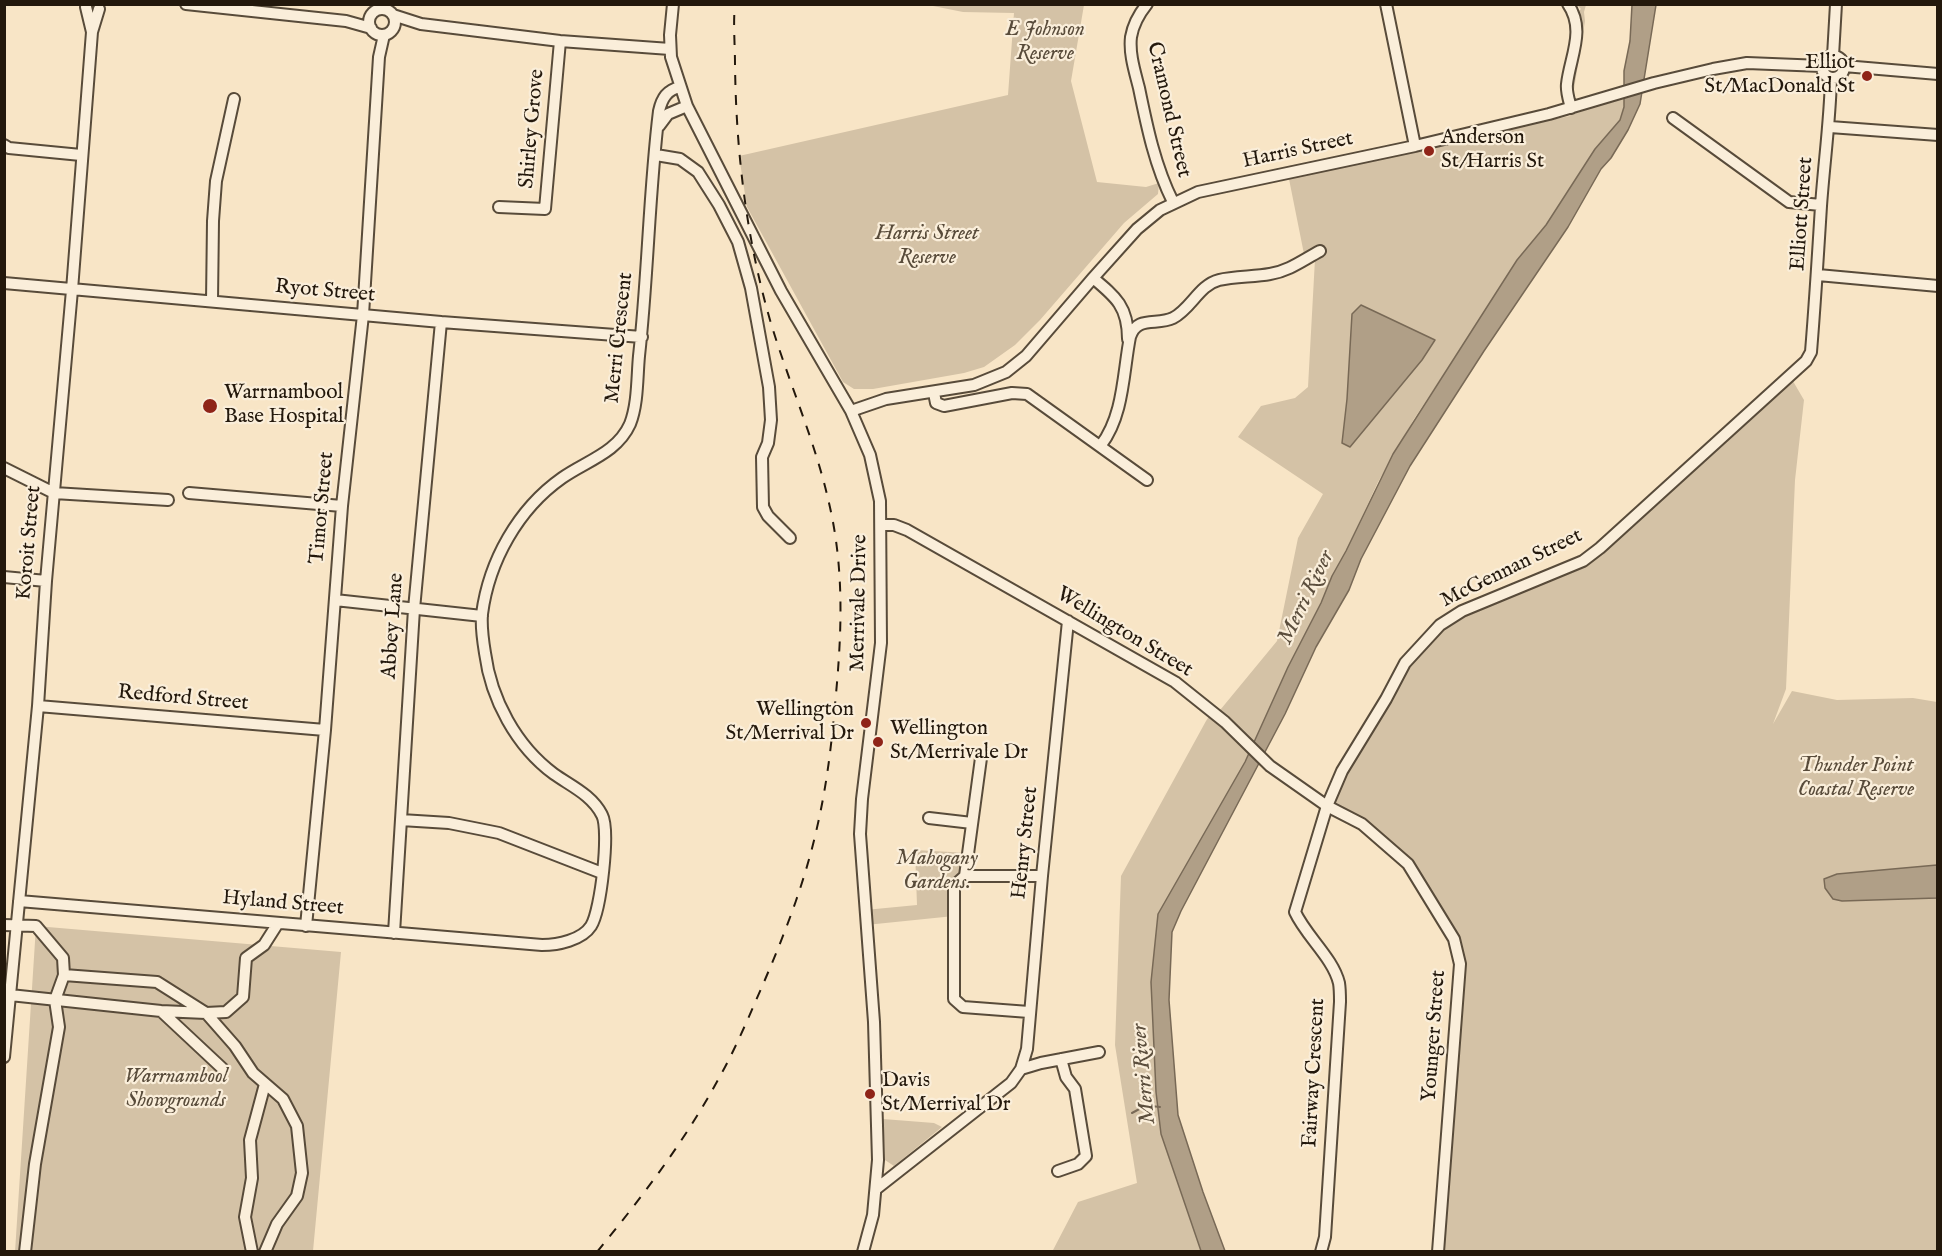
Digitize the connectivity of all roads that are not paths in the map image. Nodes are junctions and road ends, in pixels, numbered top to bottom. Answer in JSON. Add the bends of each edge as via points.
{"nodes":[{"id":1,"x":186,"y":4,"type":"edge"},
{"id":2,"x":673,"y":4,"type":"edge"},
{"id":3,"x":1147,"y":4,"type":"edge"},
{"id":4,"x":1386,"y":4,"type":"edge"},
{"id":5,"x":1568,"y":4,"type":"edge"},
{"id":6,"x":1836,"y":4,"type":"edge"},
{"id":7,"x":85,"y":6,"type":"edge"},
{"id":8,"x":102,"y":7,"type":"edge"},
{"id":9,"x":244,"y":8,"type":"edge"},
{"id":10,"x":381,"y":10,"type":"edge"},
{"id":11,"x":346,"y":21,"type":"junction"},
{"id":12,"x":421,"y":24,"type":"junction"},
{"id":13,"x":380,"y":31,"type":"junction"},
{"id":14,"x":92,"y":32,"type":"junction"},
{"id":15,"x":560,"y":41,"type":"junction"},
{"id":16,"x":670,"y":50,"type":"junction"},
{"id":17,"x":1833,"y":56,"type":"junction"},
{"id":18,"x":1822,"y":66,"type":"junction"},
{"id":19,"x":1844,"y":66,"type":"junction"},
{"id":20,"x":1938,"y":74,"type":"edge"},
{"id":21,"x":1831,"y":78,"type":"junction"},
{"id":22,"x":680,"y":87,"type":"junction"},
{"id":23,"x":234,"y":99,"type":"dead end"},
{"id":24,"x":687,"y":106,"type":"junction"},
{"id":25,"x":1570,"y":108,"type":"junction"},
{"id":26,"x":1673,"y":118,"type":"dead end"},
{"id":27,"x":1830,"y":127,"type":"junction"},
{"id":28,"x":658,"y":131,"type":"junction"},
{"id":29,"x":1938,"y":135,"type":"edge"},
{"id":30,"x":4,"y":145,"type":"edge"},
{"id":31,"x":1415,"y":146,"type":"junction"},
{"id":32,"x":656,"y":154,"type":"junction"},
{"id":33,"x":81,"y":155,"type":"junction"},
{"id":34,"x":1173,"y":202,"type":"junction"},
{"id":35,"x":1821,"y":205,"type":"junction"},
{"id":36,"x":499,"y":207,"type":"dead end"},
{"id":37,"x":1320,"y":251,"type":"dead end"},
{"id":38,"x":1818,"y":275,"type":"junction"},
{"id":39,"x":1093,"y":278,"type":"junction"},
{"id":40,"x":4,"y":283,"type":"edge"},
{"id":41,"x":1938,"y":286,"type":"edge"},
{"id":42,"x":72,"y":290,"type":"junction"},
{"id":43,"x":1114,"y":295,"type":"junction"},
{"id":44,"x":212,"y":301,"type":"junction"},
{"id":45,"x":363,"y":315,"type":"junction"},
{"id":46,"x":1150,"y":321,"type":"junction"},
{"id":47,"x":441,"y":322,"type":"junction"},
{"id":48,"x":642,"y":337,"type":"junction"},
{"id":49,"x":1128,"y":344,"type":"junction"},
{"id":50,"x":1811,"y":352,"type":"joint"},
{"id":51,"x":934,"y":393,"type":"junction"},
{"id":52,"x":850,"y":411,"type":"junction"},
{"id":53,"x":1101,"y":445,"type":"junction"},
{"id":54,"x":4,"y":468,"type":"edge"},
{"id":55,"x":1148,"y":480,"type":"dead end"},
{"id":56,"x":54,"y":493,"type":"junction"},
{"id":57,"x":189,"y":493,"type":"dead end"},
{"id":58,"x":168,"y":500,"type":"dead end"},
{"id":59,"x":342,"y":506,"type":"junction"},
{"id":60,"x":881,"y":525,"type":"junction"},
{"id":61,"x":790,"y":538,"type":"dead end"},
{"id":62,"x":4,"y":577,"type":"edge"},
{"id":63,"x":46,"y":581,"type":"junction"},
{"id":64,"x":335,"y":600,"type":"junction"},
{"id":65,"x":414,"y":609,"type":"junction"},
{"id":66,"x":482,"y":616,"type":"junction"},
{"id":67,"x":1068,"y":621,"type":"junction"},
{"id":68,"x":38,"y":706,"type":"junction"},
{"id":69,"x":325,"y":730,"type":"junction"},
{"id":70,"x":981,"y":758,"type":"dead end"},
{"id":71,"x":1327,"y":806,"type":"junction"},
{"id":72,"x":929,"y":818,"type":"dead end"},
{"id":73,"x":401,"y":820,"type":"junction"},
{"id":74,"x":972,"y":823,"type":"junction"},
{"id":75,"x":602,"y":873,"type":"junction"},
{"id":76,"x":965,"y":876,"type":"junction"},
{"id":77,"x":1042,"y":876,"type":"junction"},
{"id":78,"x":19,"y":901,"type":"junction"},
{"id":79,"x":278,"y":924,"type":"junction"},
{"id":80,"x":10,"y":926,"type":"edge"},
{"id":81,"x":306,"y":926,"type":"junction"},
{"id":82,"x":394,"y":933,"type":"junction"},
{"id":83,"x":543,"y":945,"type":"joint"},
{"id":84,"x":64,"y":975,"type":"junction"},
{"id":85,"x":10,"y":995,"type":"junction"},
{"id":86,"x":55,"y":1000,"type":"junction"},
{"id":87,"x":161,"y":1011,"type":"junction"},
{"id":88,"x":1029,"y":1012,"type":"junction"},
{"id":89,"x":206,"y":1013,"type":"junction"},
{"id":90,"x":1099,"y":1052,"type":"dead end"},
{"id":91,"x":4,"y":1057,"type":"edge"},
{"id":92,"x":1061,"y":1059,"type":"junction"},
{"id":93,"x":223,"y":1069,"type":"dead end"},
{"id":94,"x":1021,"y":1069,"type":"junction"},
{"id":95,"x":265,"y":1084,"type":"junction"},
{"id":96,"x":1058,"y":1171,"type":"dead end"},
{"id":97,"x":876,"y":1189,"type":"junction"},
{"id":98,"x":25,"y":1251,"type":"edge"},
{"id":99,"x":252,"y":1251,"type":"edge"},
{"id":100,"x":265,"y":1251,"type":"edge"},
{"id":101,"x":863,"y":1251,"type":"edge"},
{"id":102,"x":1320,"y":1251,"type":"edge"},
{"id":103,"x":1438,"y":1251,"type":"edge"}],
"edges":[{"from":1,"to":9,"type":"street"},
{"from":2,"to":16,"type":"street","name":"Merrivale Drive"},
{"from":3,"to":34,"type":"street","name":"Cramond Street","via":[[1134,25],[1131,46],[1158,168]]},
{"from":4,"to":31,"type":"street"},
{"from":5,"to":25,"type":"street","via":[[1577,32],[1567,83]]},
{"from":6,"to":17,"type":"street"},
{"from":7,"to":8,"type":"street"},
{"from":7,"to":14,"type":"street","name":"Koroit Street"},
{"from":8,"to":14,"type":"street","name":"Koroit Street"},
{"from":9,"to":11,"type":"street"},
{"from":10,"to":11,"type":"street"},
{"from":10,"to":12,"type":"street"},
{"from":10,"to":13,"type":"street"},
{"from":10,"to":13,"type":"street","via":[[395,21]]},
{"from":11,"to":13,"type":"street"},
{"from":12,"to":13,"type":"street"},
{"from":12,"to":15,"type":"street"},
{"from":13,"to":45,"type":"street","name":"Timor Street"},
{"from":14,"to":33,"type":"street","name":"Koroit Street"},
{"from":15,"to":16,"type":"street"},
{"from":15,"to":36,"type":"street","name":"Shirley Grove","via":[[545,210]]},
{"from":16,"to":22,"type":"street","name":"Merrivale Drive"},
{"from":17,"to":18,"type":"street","via":[[1826,58]]},
{"from":17,"to":19,"type":"street"},
{"from":18,"to":21,"type":"street"},
{"from":18,"to":25,"type":"street","name":"Harris Street","via":[[1747,63],[1654,83]]},
{"from":19,"to":20,"type":"street"},
{"from":19,"to":21,"type":"street","via":[[1841,74]]},
{"from":21,"to":27,"type":"street","name":"Elliott Street"},
{"from":22,"to":24,"type":"street","name":"Merrivale Drive"},
{"from":22,"to":28,"type":"street","name":"Merri Crescent","via":[[670,90],[662,102]]},
{"from":23,"to":44,"type":"street","via":[[216,181]]},
{"from":24,"to":28,"type":"street","via":[[664,118]]},
{"from":24,"to":52,"type":"street","name":"Merrivale Drive","via":[[778,285]]},
{"from":25,"to":31,"type":"street","name":"Harris Street"},
{"from":26,"to":35,"type":"street","via":[[1789,202]]},
{"from":27,"to":29,"type":"street"},
{"from":27,"to":35,"type":"street","name":"Elliott Street"},
{"from":28,"to":32,"type":"street","name":"Merri Crescent"},
{"from":30,"to":33,"type":"street"},
{"from":31,"to":34,"type":"street","name":"Harris Street","via":[[1210,189]]},
{"from":32,"to":48,"type":"street","name":"Merri Crescent"},
{"from":32,"to":61,"type":"street","via":[[680,159],[698,172],[741,249],[769,387],[771,420],[762,457],[763,507]]},
{"from":33,"to":42,"type":"street","name":"Koroit Street"},
{"from":34,"to":39,"type":"street","name":"Harris Street","via":[[1137,229]]},
{"from":35,"to":38,"type":"street","name":"Elliott Street"},
{"from":37,"to":46,"type":"street","via":[[1278,272],[1217,280],[1176,317]]},
{"from":38,"to":41,"type":"street"},
{"from":38,"to":50,"type":"street","name":"Elliott Street"},
{"from":39,"to":43,"type":"street"},
{"from":39,"to":51,"type":"street","name":"Harris Street","via":[[1026,356],[1011,368],[974,385]]},
{"from":40,"to":42,"type":"street","name":"Ryot Street"},
{"from":42,"to":44,"type":"street","name":"Ryot Street"},
{"from":42,"to":56,"type":"street","name":"Koroit Street"},
{"from":43,"to":46,"type":"street","via":[[1132,315]]},
{"from":43,"to":49,"type":"street","via":[[1126,316]]},
{"from":44,"to":45,"type":"street","name":"Ryot Street"},
{"from":45,"to":47,"type":"street","name":"Ryot Street"},
{"from":45,"to":59,"type":"street","name":"Timor Street"},
{"from":46,"to":49,"type":"street","via":[[1135,327]]},
{"from":47,"to":48,"type":"street","name":"Ryot Street"},
{"from":47,"to":65,"type":"street","name":"Abbey Lane"},
{"from":48,"to":66,"type":"street","name":"Merri Crescent","via":[[634,408],[625,434],[613,448],[562,477],[527,510],[496,561]]},
{"from":49,"to":53,"type":"street","via":[[1116,413]]},
{"from":50,"to":71,"type":"street","name":"McGennan Street","via":[[1790,376],[1583,561],[1462,611],[1440,625],[1405,663],[1342,771]]},
{"from":51,"to":52,"type":"street","name":"Harris Street","via":[[886,399]]},
{"from":51,"to":53,"type":"street","via":[[936,403],[944,406],[1023,393]]},
{"from":52,"to":60,"type":"street","name":"Merrivale Drive","via":[[874,467]]},
{"from":53,"to":55,"type":"street"},
{"from":54,"to":56,"type":"street"},
{"from":56,"to":58,"type":"street"},
{"from":56,"to":63,"type":"street","name":"Koroit Street"},
{"from":57,"to":59,"type":"street"},
{"from":59,"to":64,"type":"street","name":"Timor Street"},
{"from":60,"to":67,"type":"street","name":"Wellington Street","via":[[907,530]]},
{"from":60,"to":97,"type":"street","name":"Merrivale Drive","via":[[880,643],[860,834],[874,1022]]},
{"from":62,"to":63,"type":"street"},
{"from":63,"to":68,"type":"street","name":"Koroit Street"},
{"from":64,"to":65,"type":"street"},
{"from":64,"to":69,"type":"street","name":"Timor Street"},
{"from":65,"to":66,"type":"street"},
{"from":65,"to":73,"type":"street","name":"Abbey Lane"},
{"from":66,"to":75,"type":"street","name":"Merri Crescent","via":[[490,679],[508,722],[540,762],[596,804],[603,817]]},
{"from":67,"to":71,"type":"street","name":"Wellington Street","via":[[1175,682],[1225,722],[1270,766]]},
{"from":67,"to":77,"type":"street","name":"Henry Street"},
{"from":68,"to":69,"type":"street","name":"Redford Street"},
{"from":68,"to":78,"type":"street","name":"Koroit Street"},
{"from":69,"to":81,"type":"street","name":"Timor Street"},
{"from":70,"to":74,"type":"street"},
{"from":71,"to":102,"type":"street","name":"Fairway Crescent","via":[[1295,912],[1339,984]]},
{"from":71,"to":103,"type":"street","name":"Younger Street","via":[[1362,824],[1408,864],[1454,939],[1460,964]]},
{"from":72,"to":74,"type":"street"},
{"from":73,"to":75,"type":"street","via":[[448,823],[499,833]]},
{"from":73,"to":82,"type":"street","name":"Abbey Lane"},
{"from":74,"to":76,"type":"street"},
{"from":75,"to":83,"type":"street","name":"Merri Crescent","via":[[591,926],[578,937]]},
{"from":76,"to":77,"type":"street"},
{"from":76,"to":88,"type":"street","via":[[954,886],[954,999],[963,1007]]},
{"from":77,"to":88,"type":"street","name":"Henry Street"},
{"from":78,"to":79,"type":"street","name":"Hyland Street"},
{"from":78,"to":80,"type":"street","name":"Koroit Street"},
{"from":79,"to":81,"type":"street","name":"Hyland Street"},
{"from":79,"to":89,"type":"street","via":[[264,945],[246,958],[243,997],[226,1012]]},
{"from":80,"to":84,"type":"street","via":[[36,926],[63,958]]},
{"from":80,"to":85,"type":"street","name":"Koroit Street"},
{"from":81,"to":82,"type":"street","name":"Hyland Street"},
{"from":82,"to":83,"type":"street","name":"Hyland Street"},
{"from":84,"to":86,"type":"street"},
{"from":84,"to":89,"type":"street","via":[[157,982]]},
{"from":85,"to":86,"type":"street"},
{"from":85,"to":91,"type":"street","name":"Koroit Street"},
{"from":86,"to":87,"type":"street"},
{"from":86,"to":98,"type":"street","via":[[59,1027],[35,1164]]},
{"from":87,"to":89,"type":"street"},
{"from":87,"to":93,"type":"street"},
{"from":88,"to":94,"type":"street","name":"Henry Street","via":[[1027,1049]]},
{"from":89,"to":95,"type":"street"},
{"from":90,"to":92,"type":"street"},
{"from":92,"to":94,"type":"street"},
{"from":92,"to":96,"type":"street","via":[[1066,1077],[1075,1089],[1086,1156],[1078,1164]]},
{"from":94,"to":97,"type":"street","via":[[1011,1083]]},
{"from":95,"to":99,"type":"street","via":[[250,1140],[252,1178],[245,1217]]},
{"from":95,"to":100,"type":"street","via":[[283,1099],[297,1126],[302,1173],[297,1196],[277,1224]]},
{"from":97,"to":101,"type":"street","name":"Merrivale Drive"}]}
